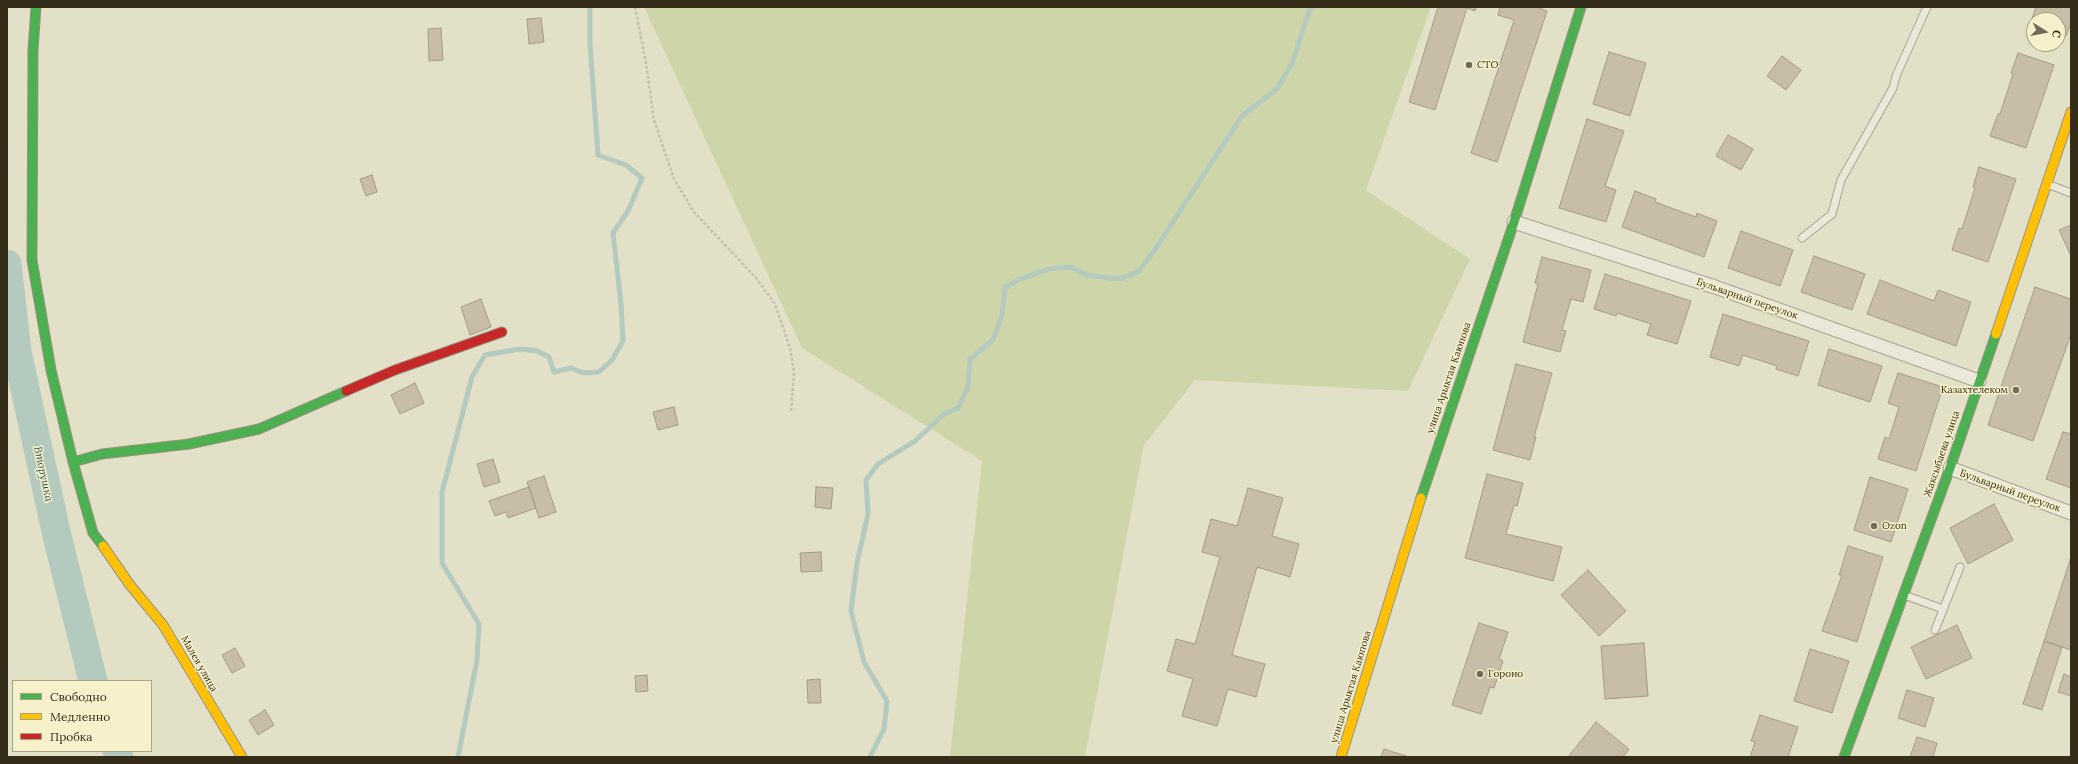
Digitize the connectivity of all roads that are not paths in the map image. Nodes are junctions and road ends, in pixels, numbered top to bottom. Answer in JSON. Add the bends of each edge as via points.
{"nodes":[{"id":1,"x":36,"y":7,"type":"edge"},
{"id":2,"x":1581,"y":7,"type":"edge"},
{"id":3,"x":1927,"y":7,"type":"edge"},
{"id":4,"x":2071,"y":112,"type":"edge"},
{"id":5,"x":2046,"y":184,"type":"junction"},
{"id":6,"x":2071,"y":193,"type":"edge"},
{"id":7,"x":1514,"y":222,"type":"junction"},
{"id":8,"x":1802,"y":238,"type":"dead end"},
{"id":9,"x":502,"y":332,"type":"dead end"},
{"id":10,"x":1979,"y":381,"type":"junction"},
{"id":11,"x":73,"y":462,"type":"junction"},
{"id":12,"x":1950,"y":468,"type":"junction"},
{"id":13,"x":2071,"y":513,"type":"edge"},
{"id":14,"x":1960,"y":567,"type":"dead end"},
{"id":15,"x":1903,"y":595,"type":"junction"},
{"id":16,"x":1943,"y":609,"type":"junction"},
{"id":17,"x":1935,"y":630,"type":"dead end"},
{"id":18,"x":242,"y":757,"type":"edge"},
{"id":19,"x":1341,"y":757,"type":"edge"},
{"id":20,"x":1844,"y":757,"type":"edge"}],
"edges":[{"from":1,"to":11,"type":"street","name":"Малея улица","via":[[33,50],[32,260],[51,370]]},
{"from":2,"to":7,"type":"street","name":"улица Арыктая Каюпова"},
{"from":3,"to":8,"type":"lane","via":[[1893,88],[1841,180],[1832,214]]},
{"from":4,"to":5,"type":"street","name":"Жаксыбаева улица"},
{"from":5,"to":6,"type":"lane"},
{"from":5,"to":10,"type":"street","name":"Жаксыбаева улица"},
{"from":7,"to":10,"type":"street","name":"Бульварный переулок","via":[[1714,287]]},
{"from":7,"to":19,"type":"street","name":"улица Арыктая Каюпова","via":[[1436,449]]},
{"from":9,"to":11,"type":"street","via":[[395,370],[259,429],[189,444],[102,454]]},
{"from":10,"to":12,"type":"street","name":"Жаксыбаева улица"},
{"from":11,"to":18,"type":"street","name":"Малея улица","via":[[93,533],[130,586],[163,625]]},
{"from":12,"to":13,"type":"street","name":"Бульварный переулок"},
{"from":12,"to":15,"type":"street","name":"Жаксыбаева улица"},
{"from":14,"to":16,"type":"lane"},
{"from":15,"to":16,"type":"lane"},
{"from":15,"to":20,"type":"street","name":"Жаксыбаева улица"},
{"from":16,"to":17,"type":"lane"}]}
